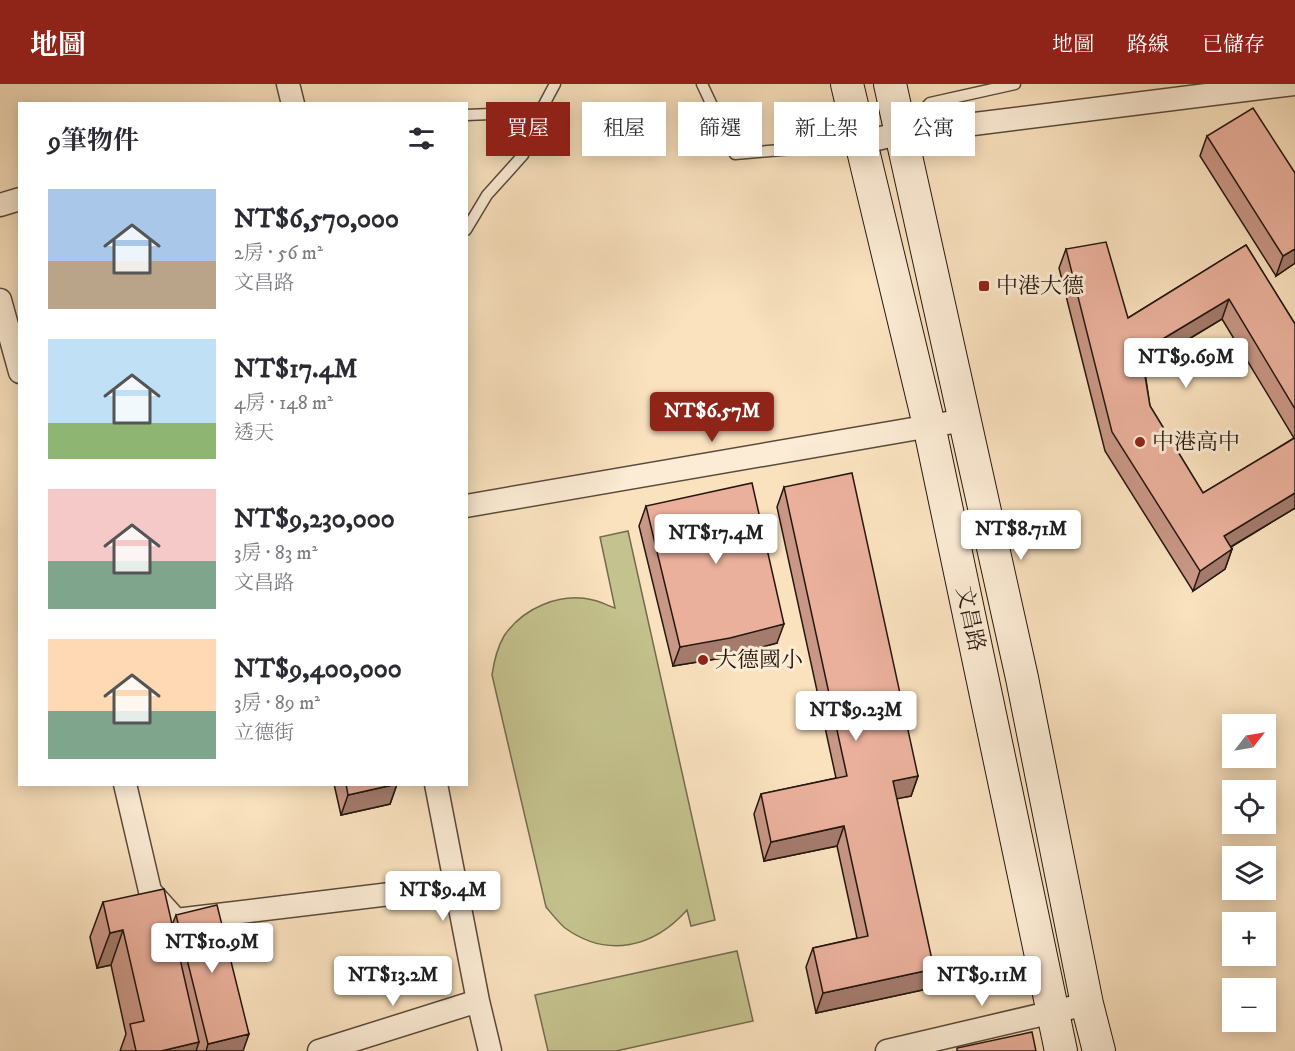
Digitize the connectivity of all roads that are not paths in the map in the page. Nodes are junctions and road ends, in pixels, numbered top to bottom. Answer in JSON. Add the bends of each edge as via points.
{"nodes":[{"id":1,"x":288,"y":84,"type":"edge"},
{"id":2,"x":555,"y":84,"type":"edge"},
{"id":3,"x":702,"y":84,"type":"edge"},
{"id":4,"x":847,"y":84,"type":"edge"},
{"id":5,"x":890,"y":84,"type":"edge"},
{"id":6,"x":1015,"y":84,"type":"edge"},
{"id":7,"x":1294,"y":84,"type":"edge"},
{"id":8,"x":292,"y":102,"type":"edge"},
{"id":9,"x":545,"y":102,"type":"edge"},
{"id":10,"x":851,"y":102,"type":"edge"},
{"id":11,"x":894,"y":102,"type":"edge"},
{"id":12,"x":934,"y":102,"type":"edge"},
{"id":13,"x":486,"y":114,"type":"edge"},
{"id":14,"x":468,"y":115,"type":"edge"},
{"id":15,"x":975,"y":124,"type":"edge"},
{"id":16,"x":774,"y":150,"type":"edge"},
{"id":17,"x":521,"y":156,"type":"edge"},
{"id":18,"x":863,"y":156,"type":"edge"},
{"id":19,"x":907,"y":156,"type":"edge"},
{"id":20,"x":18,"y":199,"type":"edge"},
{"id":21,"x":0,"y":205,"type":"edge"},
{"id":22,"x":468,"y":227,"type":"edge"},
{"id":23,"x":0,"y":300,"type":"edge"},
{"id":24,"x":18,"y":365,"type":"edge"},
{"id":25,"x":965,"y":420,"type":"junction"},
{"id":26,"x":929,"y":425,"type":"junction"},
{"id":27,"x":468,"y":506,"type":"edge"},
{"id":28,"x":125,"y":786,"type":"edge"},
{"id":29,"x":436,"y":786,"type":"edge"},
{"id":30,"x":456,"y":886,"type":"junction"},
{"id":31,"x":478,"y":1001,"type":"junction"},
{"id":32,"x":1087,"y":1004,"type":"junction"},
{"id":33,"x":1051,"y":1011,"type":"junction"},
{"id":34,"x":319,"y":1051,"type":"edge"},
{"id":35,"x":490,"y":1051,"type":"edge"},
{"id":36,"x":887,"y":1051,"type":"edge"},
{"id":37,"x":1061,"y":1051,"type":"edge"},
{"id":38,"x":1099,"y":1051,"type":"edge"}],
"edges":[{"from":1,"to":8,"type":"street"},
{"from":2,"to":9,"type":"lane"},
{"from":3,"to":16,"type":"lane","via":[[735,153]]},
{"from":4,"to":10,"type":"street","name":"文昌路"},
{"from":5,"to":11,"type":"street","name":"文昌路"},
{"from":6,"to":12,"type":"lane"},
{"from":7,"to":15,"type":"street"},
{"from":13,"to":14,"type":"lane"},
{"from":17,"to":22,"type":"lane","via":[[487,195]]},
{"from":18,"to":26,"type":"street","name":"文昌路"},
{"from":19,"to":25,"type":"street","name":"文昌路"},
{"from":20,"to":21,"type":"street"},
{"from":23,"to":24,"type":"street"},
{"from":25,"to":26,"type":"street"},
{"from":25,"to":32,"type":"street","name":"文昌路","via":[[1022,678]]},
{"from":26,"to":27,"type":"street"},
{"from":26,"to":33,"type":"street","name":"文昌路"},
{"from":28,"to":30,"type":"street","via":[[150,891],[176,920]]},
{"from":29,"to":30,"type":"street"},
{"from":30,"to":31,"type":"street"},
{"from":31,"to":34,"type":"street"},
{"from":31,"to":35,"type":"street"},
{"from":32,"to":33,"type":"street"},
{"from":32,"to":38,"type":"street","name":"文昌路"},
{"from":33,"to":36,"type":"street"},
{"from":33,"to":37,"type":"street","name":"文昌路"}]}
